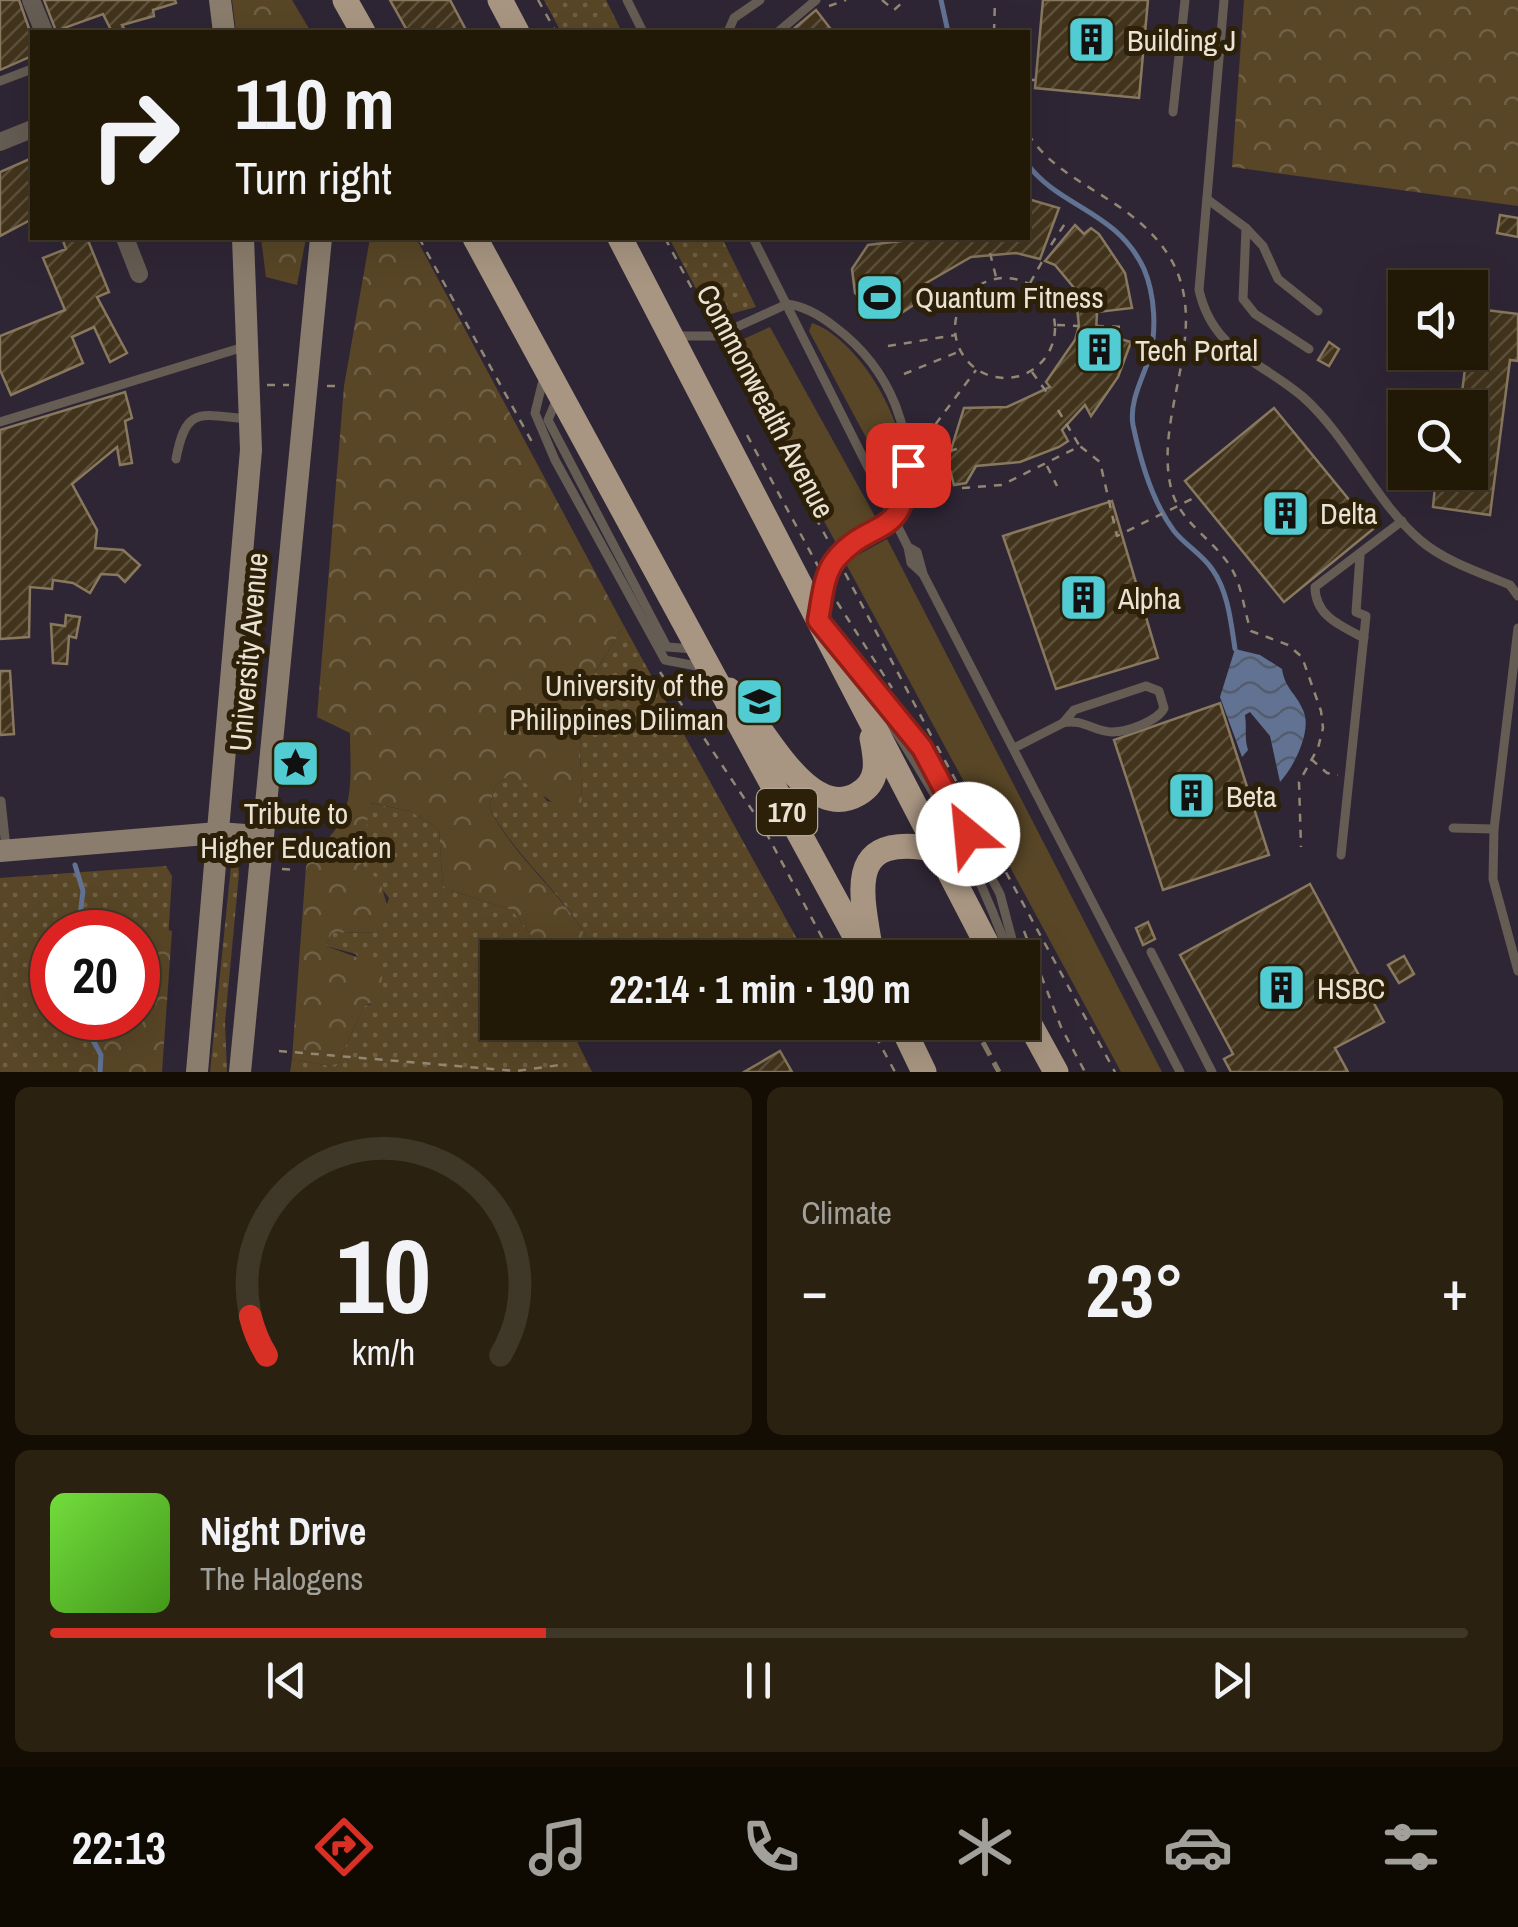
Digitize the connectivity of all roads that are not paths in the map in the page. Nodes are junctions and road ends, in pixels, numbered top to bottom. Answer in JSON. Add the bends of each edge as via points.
{"nodes":[{"id":1,"x":31,"y":0,"type":"edge"},
{"id":2,"x":220,"y":0,"type":"edge"},
{"id":3,"x":346,"y":0,"type":"edge"},
{"id":4,"x":500,"y":0,"type":"edge"},
{"id":5,"x":627,"y":0,"type":"edge"},
{"id":6,"x":760,"y":0,"type":"edge"},
{"id":7,"x":1185,"y":0,"type":"edge"},
{"id":8,"x":1224,"y":0,"type":"edge"},
{"id":9,"x":816,"y":5,"type":"edge"},
{"id":10,"x":43,"y":30,"type":"edge"},
{"id":11,"x":224,"y":30,"type":"edge"},
{"id":12,"x":362,"y":30,"type":"edge"},
{"id":13,"x":516,"y":30,"type":"edge"},
{"id":14,"x":642,"y":30,"type":"edge"},
{"id":15,"x":729,"y":30,"type":"edge"},
{"id":16,"x":781,"y":30,"type":"edge"},
{"id":17,"x":30,"y":71,"type":"edge"},
{"id":18,"x":0,"y":82,"type":"edge"},
{"id":19,"x":1173,"y":112,"type":"dead end"},
{"id":20,"x":30,"y":131,"type":"edge"},
{"id":21,"x":0,"y":142,"type":"edge"},
{"id":22,"x":1207,"y":199,"type":"junction"},
{"id":23,"x":1246,"y":228,"type":"junction"},
{"id":24,"x":126,"y":240,"type":"edge"},
{"id":25,"x":242,"y":240,"type":"edge"},
{"id":26,"x":321,"y":240,"type":"edge"},
{"id":27,"x":476,"y":240,"type":"edge"},
{"id":28,"x":621,"y":240,"type":"edge"},
{"id":29,"x":754,"y":240,"type":"edge"},
{"id":30,"x":139,"y":274,"type":"dead end"},
{"id":31,"x":787,"y":304,"type":"junction"},
{"id":32,"x":1318,"y":311,"type":"dead end"},
{"id":33,"x":669,"y":336,"type":"junction"},
{"id":34,"x":250,"y":346,"type":"junction"},
{"id":35,"x":1309,"y":348,"type":"dead end"},
{"id":36,"x":546,"y":369,"type":"junction"},
{"id":37,"x":251,"y":419,"type":"junction"},
{"id":38,"x":0,"y":422,"type":"edge"},
{"id":39,"x":176,"y":459,"type":"dead end"},
{"id":40,"x":894,"y":518,"type":"junction"},
{"id":41,"x":1402,"y":521,"type":"junction"},
{"id":42,"x":1360,"y":556,"type":"junction"},
{"id":43,"x":1518,"y":596,"type":"edge"},
{"id":44,"x":818,"y":620,"type":"junction"},
{"id":45,"x":1518,"y":628,"type":"edge"},
{"id":46,"x":1364,"y":638,"type":"junction"},
{"id":47,"x":701,"y":658,"type":"junction"},
{"id":48,"x":866,"y":709,"type":"junction"},
{"id":49,"x":1063,"y":723,"type":"junction"},
{"id":50,"x":1014,"y":748,"type":"junction"},
{"id":51,"x":1,"y":801,"type":"edge"},
{"id":52,"x":1453,"y":828,"type":"dead end"},
{"id":53,"x":1494,"y":830,"type":"junction"},
{"id":54,"x":218,"y":832,"type":"junction"},
{"id":55,"x":260,"y":836,"type":"junction"},
{"id":56,"x":934,"y":849,"type":"junction"},
{"id":57,"x":3,"y":851,"type":"edge"},
{"id":58,"x":1341,"y":855,"type":"dead end"},
{"id":59,"x":860,"y":940,"type":"edge"},
{"id":60,"x":868,"y":940,"type":"edge"},
{"id":61,"x":984,"y":940,"type":"edge"},
{"id":62,"x":1010,"y":940,"type":"edge"},
{"id":63,"x":1151,"y":952,"type":"dead end"},
{"id":64,"x":1518,"y":972,"type":"edge"},
{"id":65,"x":909,"y":1040,"type":"edge"},
{"id":66,"x":1039,"y":1040,"type":"edge"},
{"id":67,"x":197,"y":1072,"type":"edge"},
{"id":68,"x":240,"y":1072,"type":"edge"},
{"id":69,"x":924,"y":1072,"type":"edge"},
{"id":70,"x":1056,"y":1072,"type":"edge"},
{"id":71,"x":1180,"y":1072,"type":"edge"},
{"id":72,"x":1212,"y":1072,"type":"edge"}],
"edges":[{"from":1,"to":10,"type":"street"},
{"from":2,"to":11,"type":"main road"},
{"from":3,"to":12,"type":"main road"},
{"from":4,"to":13,"type":"main road"},
{"from":5,"to":14,"type":"lane"},
{"from":6,"to":15,"type":"lane","via":[[734,18]]},
{"from":7,"to":19,"type":"lane"},
{"from":8,"to":22,"type":"lane"},
{"from":9,"to":16,"type":"lane"},
{"from":17,"to":18,"type":"lane"},
{"from":20,"to":21,"type":"street"},
{"from":22,"to":23,"type":"lane"},
{"from":22,"to":41,"type":"lane","via":[[1200,290],[1210,322],[1222,340],[1302,396]]},
{"from":23,"to":32,"type":"lane","via":[[1278,278]]},
{"from":23,"to":35,"type":"lane","via":[[1243,299]]},
{"from":24,"to":30,"type":"street"},
{"from":25,"to":34,"type":"main road","name":"University Avenue"},
{"from":26,"to":55,"type":"main road","name":"University Avenue"},
{"from":27,"to":36,"type":"main road","number":"170"},
{"from":28,"to":33,"type":"main road","name":"Commonwealth Avenue"},
{"from":29,"to":31,"type":"lane"},
{"from":31,"to":33,"type":"lane","via":[[717,336]]},
{"from":31,"to":40,"type":"lane"},
{"from":31,"to":40,"type":"lane","via":[[824,318],[874,361],[896,406],[908,465],[904,504]]},
{"from":33,"to":44,"type":"main road","name":"Commonwealth Avenue"},
{"from":34,"to":37,"type":"main road","name":"University Avenue"},
{"from":34,"to":38,"type":"lane"},
{"from":36,"to":47,"type":"main road","number":"170"},
{"from":36,"to":47,"type":"lane","via":[[536,413],[637,615],[666,660]]},
{"from":37,"to":39,"type":"lane","via":[[190,418]]},
{"from":37,"to":54,"type":"main road","name":"University Avenue"},
{"from":40,"to":44,"type":"lane","via":[[837,557]]},
{"from":40,"to":50,"type":"lane"},
{"from":41,"to":42,"type":"lane"},
{"from":41,"to":43,"type":"lane","via":[[1436,552],[1510,585]]},
{"from":42,"to":46,"type":"lane","via":[[1356,612],[1366,616]]},
{"from":42,"to":46,"type":"lane","via":[[1322,578],[1315,600],[1335,623]]},
{"from":44,"to":48,"type":"main road","name":"Commonwealth Avenue"},
{"from":44,"to":62,"type":"lane","via":[[922,748],[1000,894]]},
{"from":45,"to":53,"type":"lane"},
{"from":46,"to":58,"type":"lane"},
{"from":47,"to":48,"type":"main road","via":[[746,706],[802,784],[824,799],[857,795],[873,780],[876,758]]},
{"from":47,"to":59,"type":"main road","number":"170"},
{"from":48,"to":56,"type":"main road","name":"Commonwealth Avenue"},
{"from":49,"to":49,"type":"lane","via":[[1114,732],[1156,719],[1164,708],[1159,691],[1146,686],[1074,710]]},
{"from":49,"to":50,"type":"lane"},
{"from":50,"to":71,"type":"lane"},
{"from":51,"to":57,"type":"lane"},
{"from":52,"to":53,"type":"lane"},
{"from":53,"to":64,"type":"lane","via":[[1493,879]]},
{"from":54,"to":55,"type":"main road"},
{"from":54,"to":57,"type":"main road"},
{"from":54,"to":67,"type":"main road","name":"University Avenue"},
{"from":55,"to":68,"type":"main road","name":"University Avenue"},
{"from":56,"to":60,"type":"main road","via":[[904,844],[872,856],[861,875]]},
{"from":56,"to":61,"type":"main road","name":"Commonwealth Avenue"},
{"from":63,"to":72,"type":"lane"},
{"from":65,"to":69,"type":"main road"},
{"from":66,"to":70,"type":"main road"}]}
